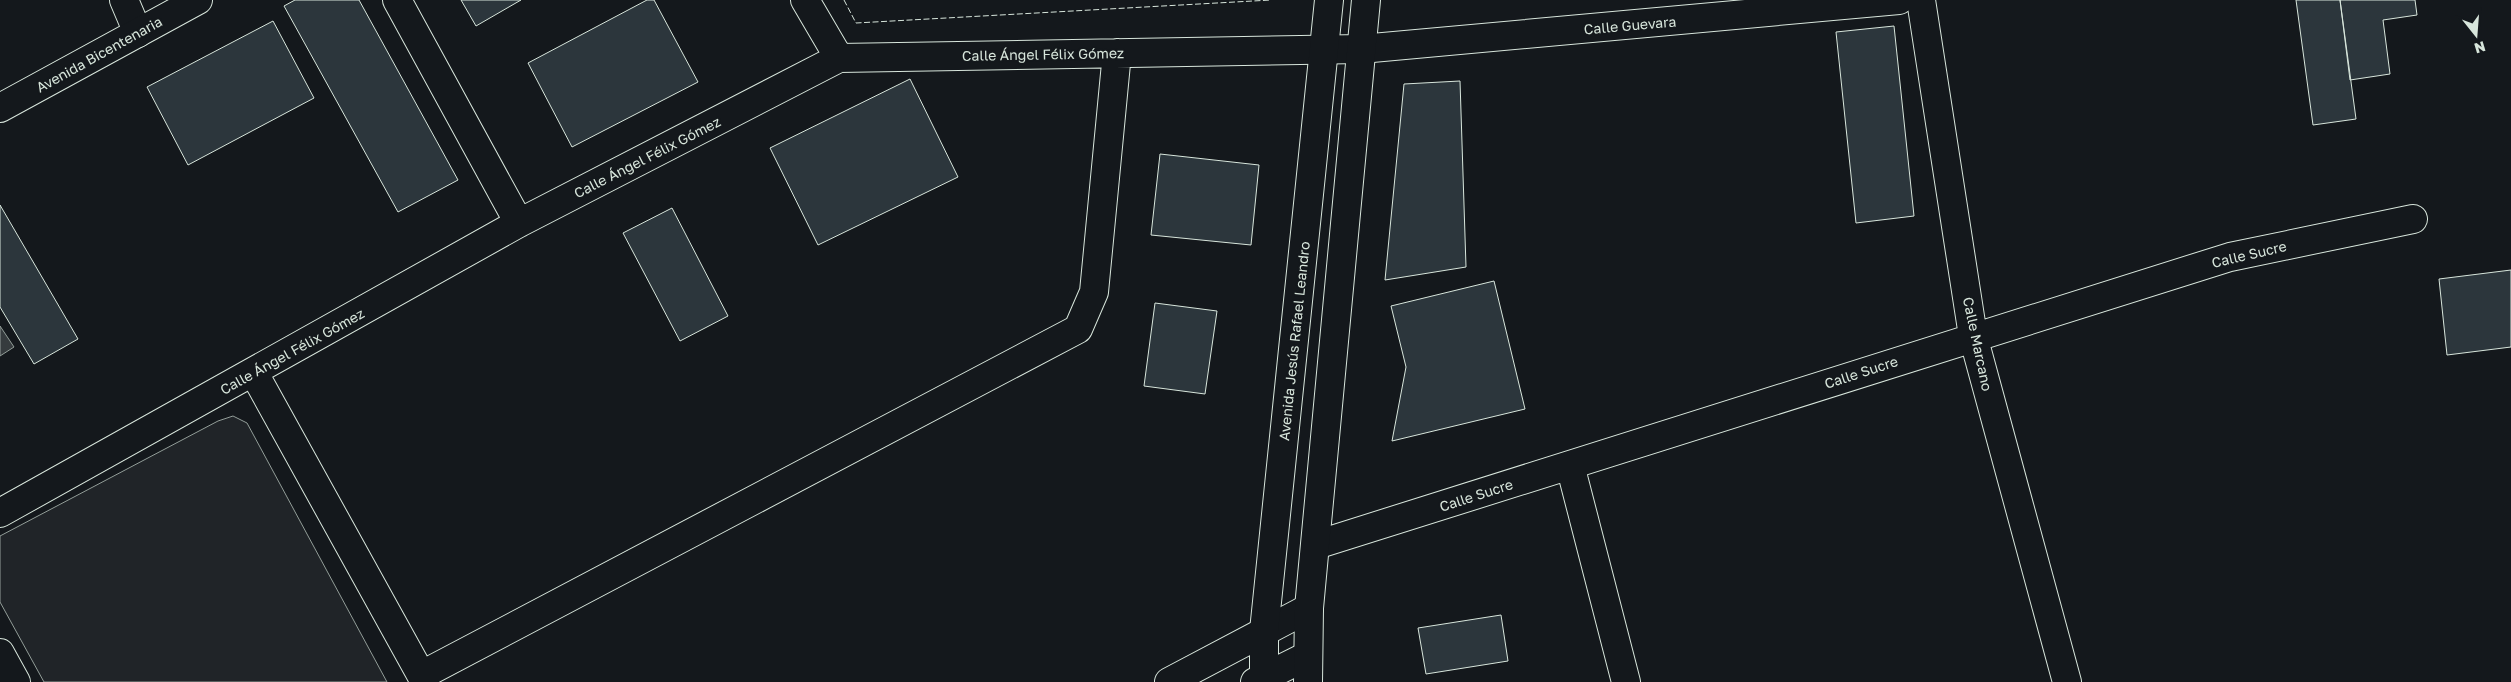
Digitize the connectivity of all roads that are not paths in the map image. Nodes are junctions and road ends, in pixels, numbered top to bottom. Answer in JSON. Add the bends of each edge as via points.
{"nodes":[{"id":1,"x":124,"y":0,"type":"edge"},
{"id":2,"x":198,"y":0,"type":"edge"},
{"id":3,"x":397,"y":0,"type":"edge"},
{"id":4,"x":805,"y":0,"type":"edge"},
{"id":5,"x":1329,"y":0,"type":"edge"},
{"id":6,"x":1366,"y":0,"type":"edge"},
{"id":7,"x":1899,"y":0,"type":"edge"},
{"id":8,"x":1921,"y":0,"type":"edge"},
{"id":9,"x":138,"y":33,"type":"junction"},
{"id":10,"x":1324,"y":49,"type":"junction"},
{"id":11,"x":1361,"y":49,"type":"junction"},
{"id":12,"x":1117,"y":53,"type":"junction"},
{"id":13,"x":839,"y":58,"type":"junction"},
{"id":14,"x":0,"y":108,"type":"edge"},
{"id":15,"x":2413,"y":219,"type":"dead end"},
{"id":16,"x":519,"y":223,"type":"junction"},
{"id":17,"x":1973,"y":336,"type":"junction"},
{"id":18,"x":254,"y":373,"type":"junction"},
{"id":19,"x":1570,"y":465,"type":"junction"},
{"id":20,"x":0,"y":513,"type":"edge"},
{"id":21,"x":1316,"y":545,"type":"junction"},
{"id":22,"x":1309,"y":608,"type":"junction"},
{"id":23,"x":1264,"y":631,"type":"junction"},
{"id":24,"x":0,"y":653,"type":"edge"},
{"id":25,"x":1307,"y":669,"type":"edge"},
{"id":26,"x":424,"y":679,"type":"edge"},
{"id":27,"x":1261,"y":681,"type":"edge"},
{"id":28,"x":16,"y":682,"type":"edge"},
{"id":29,"x":1169,"y":682,"type":"edge"},
{"id":30,"x":1626,"y":682,"type":"edge"},
{"id":31,"x":2067,"y":682,"type":"edge"}],
"edges":[{"from":1,"to":9,"type":"street"},
{"from":2,"to":9,"type":"street","name":"Avenida Bicentenaria"},
{"from":3,"to":16,"type":"street"},
{"from":4,"to":13,"type":"street"},
{"from":5,"to":10,"type":"street","name":"Avenida Jesús Rafael Leandro"},
{"from":6,"to":11,"type":"street"},
{"from":7,"to":11,"type":"street","name":"Calle Guevara"},
{"from":8,"to":17,"type":"street","name":"Calle Marcano"},
{"from":9,"to":14,"type":"street","name":"Avenida Bicentenaria"},
{"from":10,"to":11,"type":"street","name":"Calle Ángel Félix Gómez"},
{"from":10,"to":12,"type":"street","name":"Calle Ángel Félix Gómez"},
{"from":10,"to":23,"type":"street","name":"Avenida Jesús Rafael Leandro"},
{"from":11,"to":21,"type":"street"},
{"from":12,"to":13,"type":"street","name":"Calle Ángel Félix Gómez"},
{"from":12,"to":26,"type":"street","via":[[1094,292],[1078,329]]},
{"from":13,"to":16,"type":"street","name":"Calle Ángel Félix Gómez"},
{"from":15,"to":17,"type":"street","name":"Calle Sucre","via":[[2230,257]]},
{"from":16,"to":18,"type":"street","name":"Calle Ángel Félix Gómez"},
{"from":17,"to":19,"type":"street","name":"Calle Sucre"},
{"from":17,"to":31,"type":"street","name":"Calle Marcano"},
{"from":18,"to":20,"type":"street","name":"Calle Ángel Félix Gómez"},
{"from":18,"to":26,"type":"street"},
{"from":19,"to":21,"type":"street","name":"Calle Sucre"},
{"from":19,"to":30,"type":"street"},
{"from":21,"to":22,"type":"street"},
{"from":22,"to":23,"type":"street"},
{"from":22,"to":25,"type":"street"},
{"from":23,"to":27,"type":"street","name":"Avenida Jesús Rafael Leandro"},
{"from":23,"to":29,"type":"street"},
{"from":24,"to":28,"type":"street"},
{"from":25,"to":27,"type":"street"}]}
